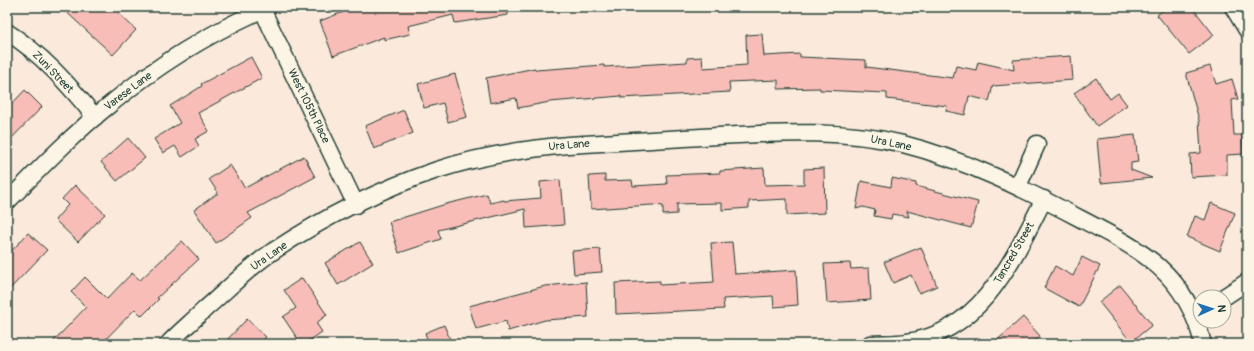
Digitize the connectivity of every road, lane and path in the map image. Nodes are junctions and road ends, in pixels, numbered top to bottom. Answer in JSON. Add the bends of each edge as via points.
{"nodes":[{"id":1,"x":1233,"y":7,"type":"edge"},
{"id":2,"x":264,"y":8,"type":"edge"},
{"id":3,"x":1247,"y":30,"type":"edge"},
{"id":4,"x":7,"y":32,"type":"edge"},
{"id":5,"x":94,"y":117,"type":"junction"},
{"id":6,"x":1037,"y":144,"type":"dead end"},
{"id":7,"x":1018,"y":186,"type":"junction"},
{"id":8,"x":1044,"y":199,"type":"junction"},
{"id":9,"x":7,"y":202,"type":"edge"},
{"id":10,"x":356,"y":205,"type":"junction"},
{"id":11,"x":1247,"y":282,"type":"edge"},
{"id":12,"x":1232,"y":292,"type":"edge"},
{"id":13,"x":1192,"y":304,"type":"edge"},
{"id":14,"x":1200,"y":329,"type":"edge"},
{"id":15,"x":168,"y":344,"type":"edge"},
{"id":16,"x":870,"y":344,"type":"edge"},
{"id":17,"x":1203,"y":344,"type":"edge"}],
"edges":[{"from":1,"to":3,"type":"street"},
{"from":2,"to":5,"type":"street","name":"Varese Lane","via":[[207,38],[150,75]]},
{"from":2,"to":10,"type":"street","name":"West 105th Place"},
{"from":4,"to":5,"type":"street","name":"Zuni Street","via":[[31,49],[82,101]]},
{"from":5,"to":9,"type":"street","name":"Varese Lane"},
{"from":6,"to":7,"type":"street"},
{"from":7,"to":8,"type":"street","name":"Ura Lane"},
{"from":7,"to":10,"type":"street","name":"Ura Lane","via":[[960,162],[903,144],[855,136],[799,132],[530,149],[438,170]]},
{"from":8,"to":13,"type":"street","name":"Ura Lane","via":[[1131,245],[1158,265]]},
{"from":8,"to":16,"type":"street","name":"Tancred Street","via":[[1001,279],[970,314],[952,327],[932,336],[907,342]]},
{"from":10,"to":15,"type":"street","name":"Ura Lane","via":[[272,252],[244,274]]},
{"from":11,"to":12,"type":"street"},
{"from":14,"to":17,"type":"street","name":"Ura Lane"}]}
